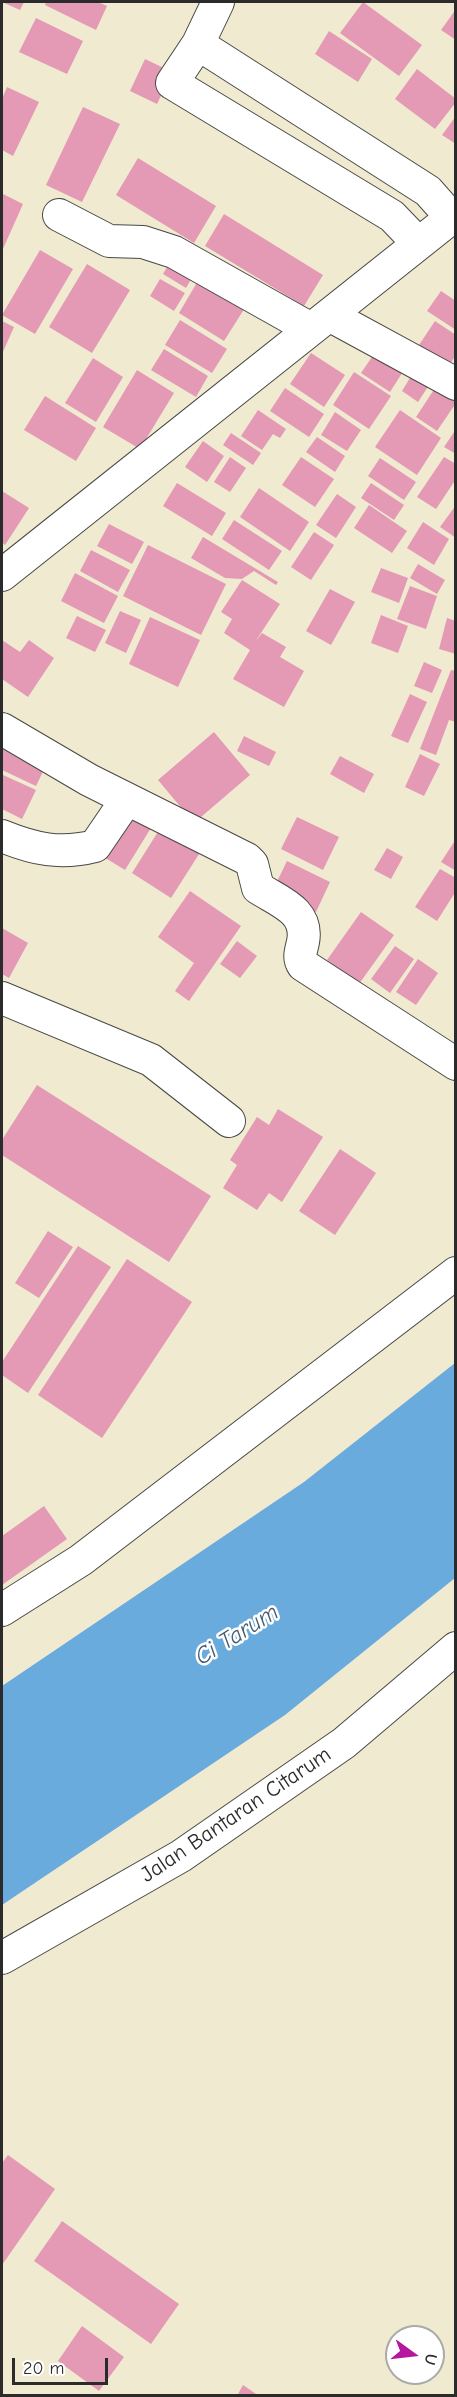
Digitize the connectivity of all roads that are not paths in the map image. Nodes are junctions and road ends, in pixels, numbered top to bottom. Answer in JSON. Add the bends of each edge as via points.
{"nodes":[{"id":1,"x":218,"y":2,"type":"edge"},
{"id":2,"x":198,"y":44,"type":"junction"},
{"id":3,"x":59,"y":215,"type":"dead end"},
{"id":4,"x":453,"y":216,"type":"edge"},
{"id":5,"x":418,"y":243,"type":"junction"},
{"id":6,"x":320,"y":322,"type":"junction"},
{"id":7,"x":456,"y":384,"type":"edge"},
{"id":8,"x":2,"y":575,"type":"edge"},
{"id":9,"x":2,"y":729,"type":"edge"},
{"id":10,"x":127,"y":799,"type":"junction"},
{"id":11,"x":2,"y":836,"type":"edge"},
{"id":12,"x":2,"y":998,"type":"edge"},
{"id":13,"x":456,"y":1064,"type":"edge"},
{"id":14,"x":229,"y":1121,"type":"dead end"},
{"id":15,"x":456,"y":1273,"type":"edge"},
{"id":16,"x":2,"y":1610,"type":"edge"},
{"id":17,"x":456,"y":1648,"type":"edge"},
{"id":18,"x":2,"y":1958,"type":"edge"}],
"edges":[{"from":1,"to":2,"type":"street"},
{"from":2,"to":4,"type":"street","via":[[428,191]]},
{"from":2,"to":5,"type":"street","via":[[172,83],[392,216]]},
{"from":3,"to":6,"type":"street","via":[[109,241],[143,242],[174,252]]},
{"from":4,"to":5,"type":"street"},
{"from":5,"to":6,"type":"street"},
{"from":6,"to":7,"type":"street"},
{"from":6,"to":8,"type":"street"},
{"from":9,"to":10,"type":"street"},
{"from":10,"to":11,"type":"street","via":[[95,846],[73,852],[52,851]]},
{"from":10,"to":13,"type":"street","via":[[247,859],[258,888],[289,905],[298,915],[304,928],[300,955],[303,965]]},
{"from":12,"to":14,"type":"street","via":[[151,1060]]},
{"from":15,"to":16,"type":"street","via":[[81,1560]]},
{"from":17,"to":18,"type":"street","name":"Jalan Bantaran Citarum","via":[[344,1743],[181,1856]]}]}
